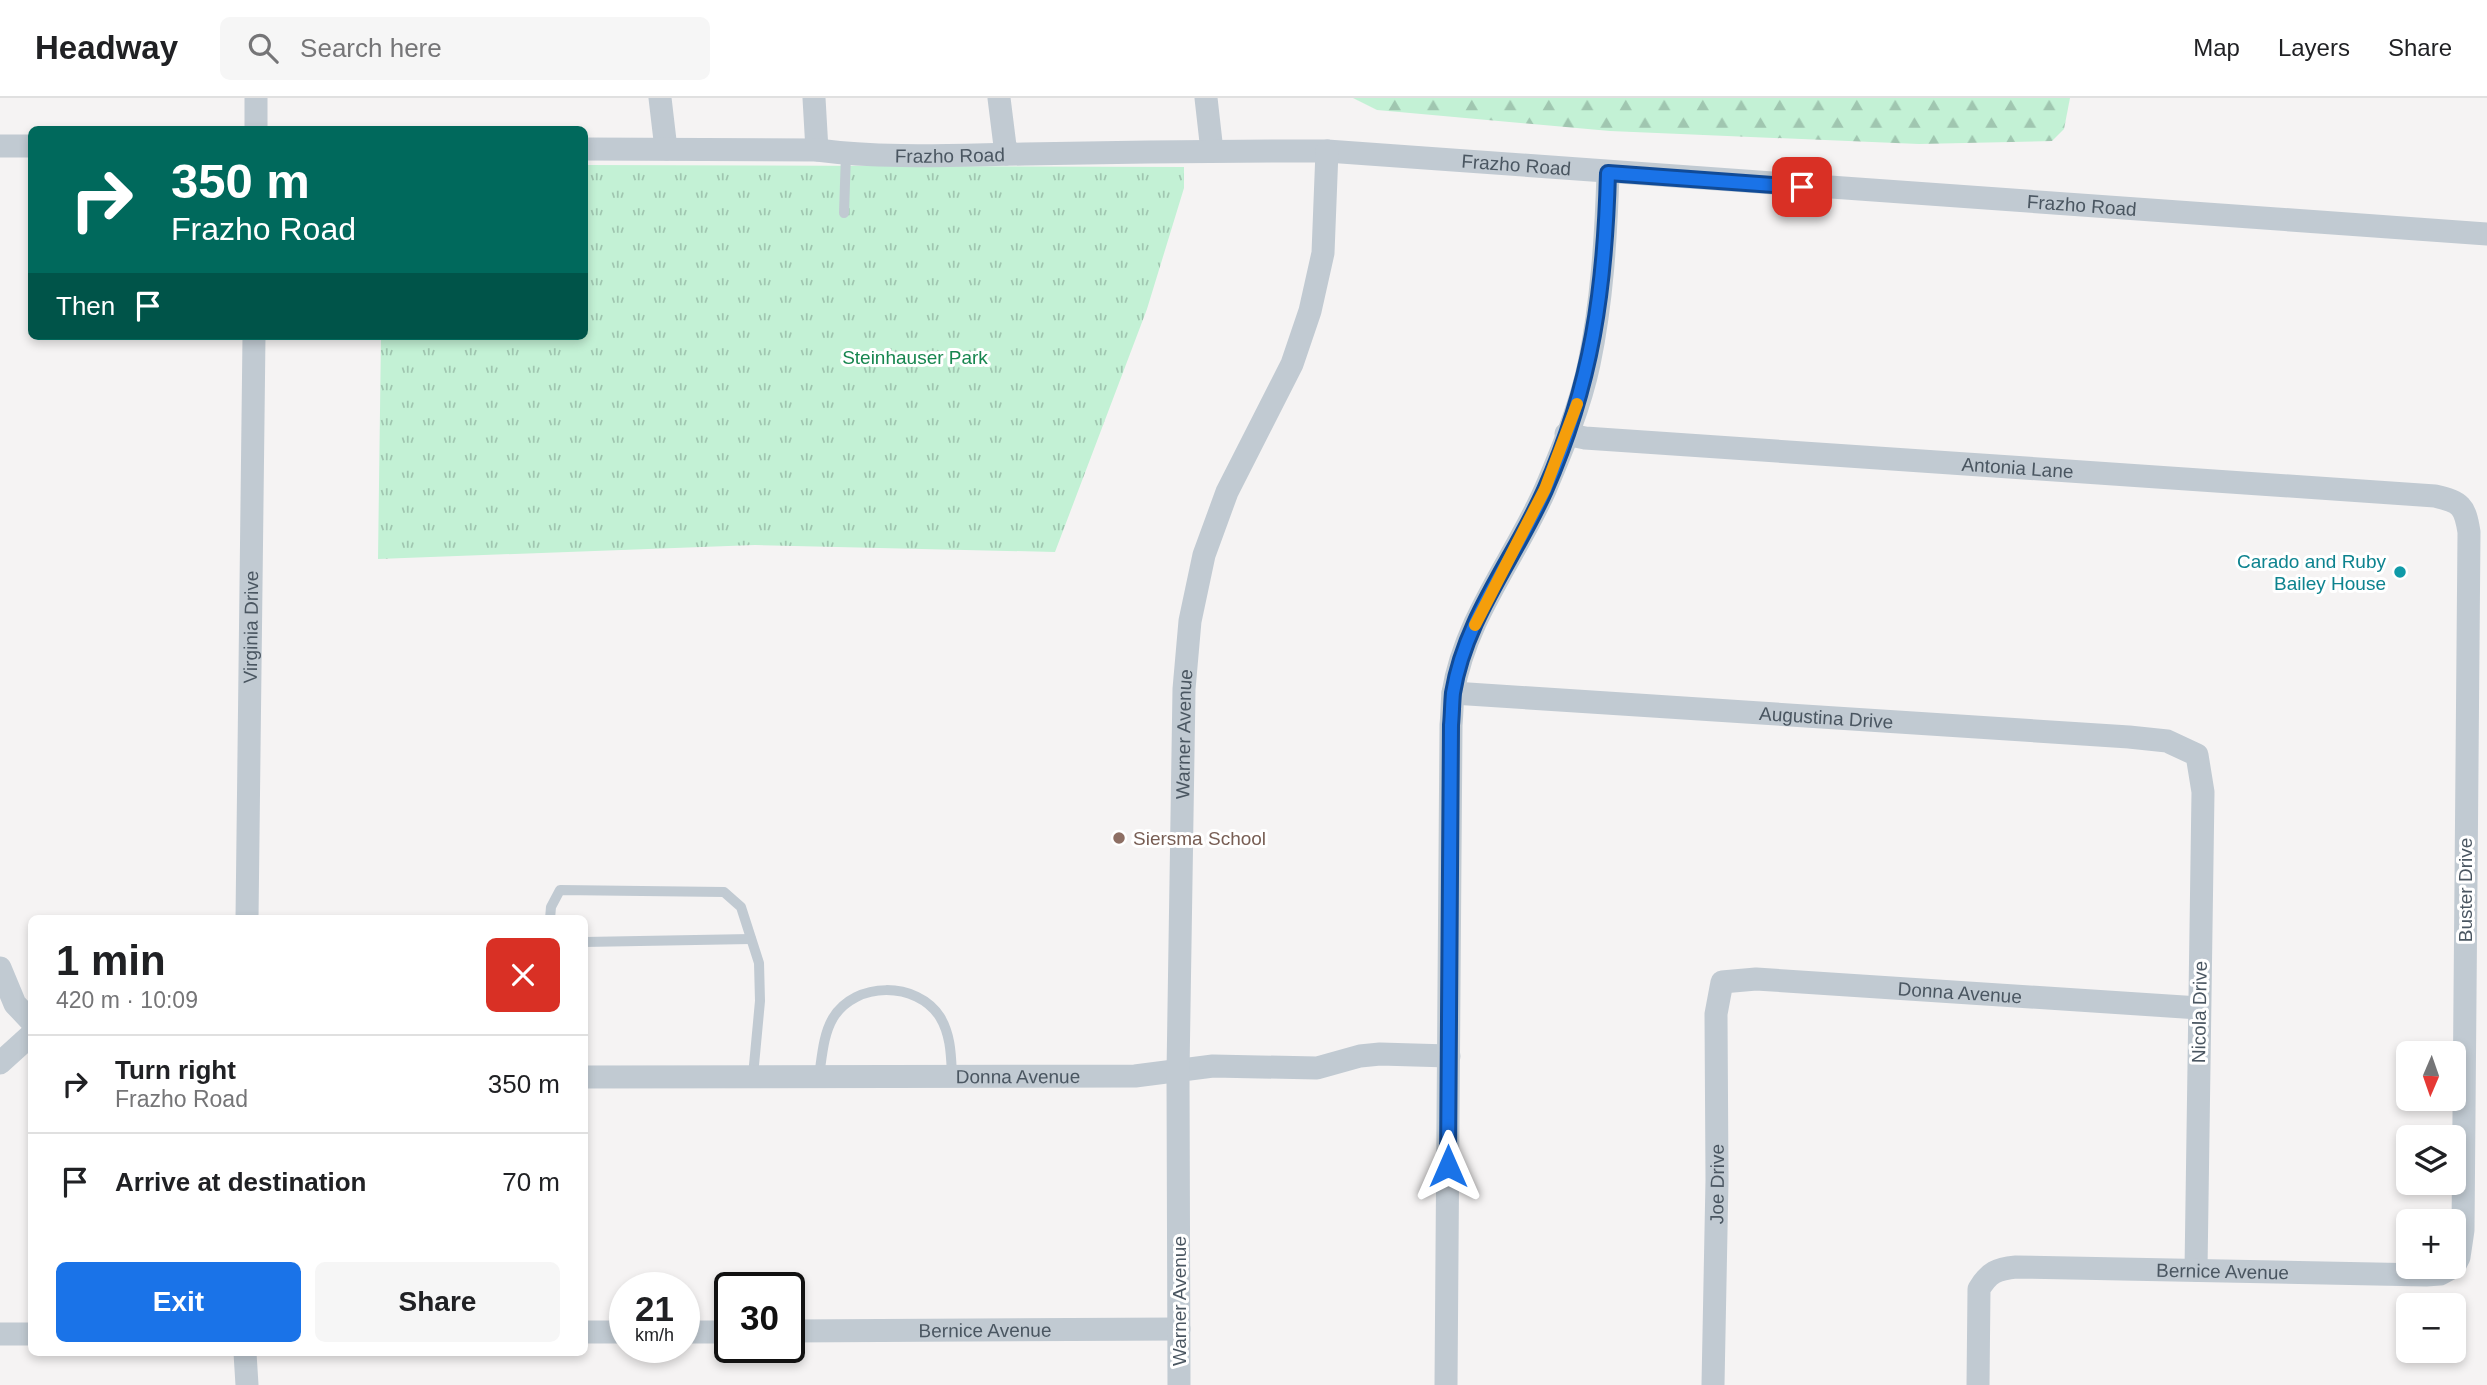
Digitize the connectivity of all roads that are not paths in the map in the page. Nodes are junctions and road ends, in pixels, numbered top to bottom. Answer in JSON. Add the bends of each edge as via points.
{"nodes":[{"id":1,"x":256,"y":98,"type":"edge"},
{"id":2,"x":660,"y":98,"type":"edge"},
{"id":3,"x":814,"y":98,"type":"edge"},
{"id":4,"x":999,"y":98,"type":"edge"},
{"id":5,"x":1206,"y":98,"type":"edge"},
{"id":6,"x":256,"y":126,"type":"edge"},
{"id":7,"x":0,"y":146,"type":"edge"},
{"id":8,"x":28,"y":146,"type":"edge"},
{"id":9,"x":588,"y":149,"type":"edge"},
{"id":10,"x":666,"y":149,"type":"junction"},
{"id":11,"x":817,"y":150,"type":"junction"},
{"id":12,"x":1212,"y":151,"type":"junction"},
{"id":13,"x":1327,"y":152,"type":"junction"},
{"id":14,"x":846,"y":154,"type":"junction"},
{"id":15,"x":1006,"y":154,"type":"junction"},
{"id":16,"x":1608,"y":173,"type":"junction"},
{"id":17,"x":844,"y":213,"type":"dead end"},
{"id":18,"x":2487,"y":234,"type":"edge"},
{"id":19,"x":254,"y":340,"type":"edge"},
{"id":20,"x":1566,"y":434,"type":"junction"},
{"id":21,"x":2466,"y":512,"type":"joint"},
{"id":22,"x":1453,"y":693,"type":"junction"},
{"id":23,"x":2476,"y":721,"type":"edge"},
{"id":24,"x":2197,"y":755,"type":"joint"},
{"id":25,"x":247,"y":915,"type":"edge"},
{"id":26,"x":550,"y":915,"type":"edge"},
{"id":27,"x":751,"y":939,"type":"junction"},
{"id":28,"x":588,"y":942,"type":"edge"},
{"id":29,"x":0,"y":968,"type":"edge"},
{"id":30,"x":1722,"y":982,"type":"joint"},
{"id":31,"x":2199,"y":1008,"type":"junction"},
{"id":32,"x":28,"y":1018,"type":"edge"},
{"id":33,"x":28,"y":1038,"type":"edge"},
{"id":34,"x":1449,"y":1056,"type":"junction"},
{"id":35,"x":0,"y":1063,"type":"edge"},
{"id":36,"x":1178,"y":1072,"type":"junction"},
{"id":37,"x":752,"y":1076,"type":"junction"},
{"id":38,"x":819,"y":1076,"type":"junction"},
{"id":39,"x":952,"y":1076,"type":"junction"},
{"id":40,"x":588,"y":1077,"type":"edge"},
{"id":41,"x":2464,"y":1209,"type":"edge"},
{"id":42,"x":2196,"y":1270,"type":"junction"},
{"id":43,"x":2396,"y":1274,"type":"edge"},
{"id":44,"x":1179,"y":1329,"type":"junction"},
{"id":45,"x":805,"y":1331,"type":"edge"},
{"id":46,"x":588,"y":1332,"type":"edge"},
{"id":47,"x":609,"y":1332,"type":"edge"},
{"id":48,"x":0,"y":1334,"type":"edge"},
{"id":49,"x":28,"y":1334,"type":"edge"},
{"id":50,"x":245,"y":1356,"type":"edge"},
{"id":51,"x":247,"y":1385,"type":"edge"},
{"id":52,"x":1179,"y":1385,"type":"edge"},
{"id":53,"x":1446,"y":1385,"type":"edge"},
{"id":54,"x":1713,"y":1385,"type":"edge"},
{"id":55,"x":1978,"y":1385,"type":"edge"}],
"edges":[{"from":1,"to":6,"type":"street"},
{"from":2,"to":10,"type":"street"},
{"from":3,"to":11,"type":"street"},
{"from":4,"to":15,"type":"street"},
{"from":5,"to":12,"type":"street"},
{"from":7,"to":8,"type":"street"},
{"from":9,"to":10,"type":"street","name":"Frazho Road"},
{"from":10,"to":11,"type":"street","name":"Frazho Road"},
{"from":11,"to":14,"type":"street","name":"Frazho Road"},
{"from":12,"to":13,"type":"street","name":"Frazho Road"},
{"from":12,"to":15,"type":"street","name":"Frazho Road"},
{"from":13,"to":16,"type":"street","name":"Frazho Road"},
{"from":13,"to":36,"type":"street","name":"Warner Avenue","via":[[1322,253],[1310,311],[1292,364],[1227,492],[1195,588],[1184,690]]},
{"from":14,"to":15,"type":"street","name":"Frazho Road"},
{"from":14,"to":17,"type":"lane"},
{"from":16,"to":18,"type":"street","name":"Frazho Road"},
{"from":16,"to":20,"type":"street","via":[[1600,303],[1588,366]]},
{"from":19,"to":25,"type":"street","name":"Virginia Drive"},
{"from":20,"to":21,"type":"street","name":"Antonia Lane","via":[[2435,496],[2454,500]]},
{"from":20,"to":22,"type":"street","via":[[1524,533],[1482,609]]},
{"from":21,"to":23,"type":"street","name":"Buster Drive"},
{"from":22,"to":24,"type":"street","name":"Augustina Drive","via":[[2129,737],[2167,741]]},
{"from":22,"to":34,"type":"street"},
{"from":23,"to":41,"type":"street","name":"Buster Drive"},
{"from":24,"to":31,"type":"street","name":"Nicola Drive","via":[[2203,792]]},
{"from":26,"to":27,"type":"lane","via":[[560,890],[724,891],[741,907]]},
{"from":27,"to":28,"type":"lane"},
{"from":27,"to":37,"type":"lane","via":[[759,963],[760,1001]]},
{"from":29,"to":32,"type":"street","via":[[15,1004]]},
{"from":30,"to":31,"type":"street","name":"Donna Avenue","via":[[1756,979]]},
{"from":30,"to":54,"type":"street","name":"Joe Drive","via":[[1716,1013]]},
{"from":31,"to":42,"type":"street","name":"Nicola Drive"},
{"from":33,"to":35,"type":"street"},
{"from":34,"to":36,"type":"street","name":"Donna Avenue","via":[[1380,1054],[1317,1068],[1213,1066]]},
{"from":34,"to":53,"type":"street"},
{"from":36,"to":39,"type":"street","name":"Donna Avenue"},
{"from":36,"to":44,"type":"street","name":"Warner Avenue"},
{"from":37,"to":38,"type":"street","name":"Donna Avenue"},
{"from":37,"to":40,"type":"street","name":"Donna Avenue"},
{"from":38,"to":39,"type":"street","name":"Donna Avenue"},
{"from":38,"to":39,"type":"lane","via":[[833,1017],[847,1002],[886,989],[920,1000],[940,1017],[951,1052]]},
{"from":42,"to":43,"type":"street","name":"Bernice Avenue"},
{"from":42,"to":55,"type":"street","name":"Bernice Avenue","via":[[1995,1270],[1979,1289]]},
{"from":44,"to":45,"type":"street","name":"Bernice Avenue"},
{"from":44,"to":52,"type":"street","name":"Warner Avenue"},
{"from":46,"to":47,"type":"street"},
{"from":48,"to":49,"type":"street"},
{"from":50,"to":51,"type":"street"}]}
